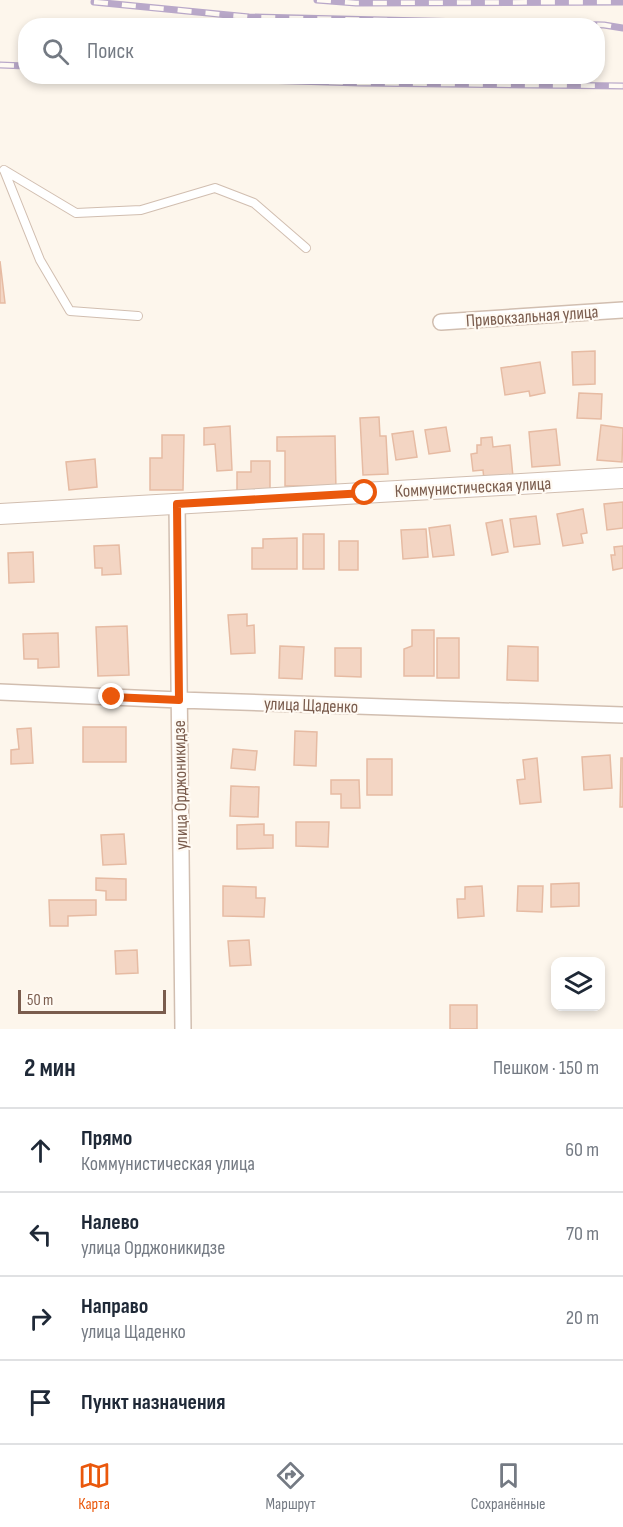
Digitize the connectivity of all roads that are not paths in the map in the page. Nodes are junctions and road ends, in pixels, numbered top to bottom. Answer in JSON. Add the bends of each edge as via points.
{"nodes":[{"id":1,"x":2,"y":168,"type":"edge"},
{"id":2,"x":306,"y":248,"type":"dead end"},
{"id":3,"x":623,"y":310,"type":"edge"},
{"id":4,"x":138,"y":316,"type":"dead end"},
{"id":5,"x":441,"y":322,"type":"dead end"},
{"id":6,"x":623,"y":478,"type":"edge"},
{"id":7,"x":177,"y":504,"type":"junction"},
{"id":8,"x":0,"y":514,"type":"edge"},
{"id":9,"x":0,"y":692,"type":"edge"},
{"id":10,"x":179,"y":700,"type":"junction"},
{"id":11,"x":623,"y":715,"type":"edge"},
{"id":12,"x":183,"y":1029,"type":"edge"}],
"edges":[{"from":1,"to":2,"type":"lane","via":[[76,213],[141,210],[215,188],[254,203]]},
{"from":1,"to":4,"type":"lane","via":[[40,260],[70,311]]},
{"from":3,"to":5,"type":"street","name":"Привокзальная улица"},
{"from":6,"to":7,"type":"street","name":"Коммунистическая улица"},
{"from":7,"to":8,"type":"street","name":"Коммунистическая улица"},
{"from":7,"to":10,"type":"street","name":"улица Орджоникидзе"},
{"from":9,"to":10,"type":"street","name":"улица Щаденко"},
{"from":10,"to":11,"type":"street","name":"улица Щаденко"},
{"from":10,"to":12,"type":"street","name":"улица Орджоникидзе"}]}
